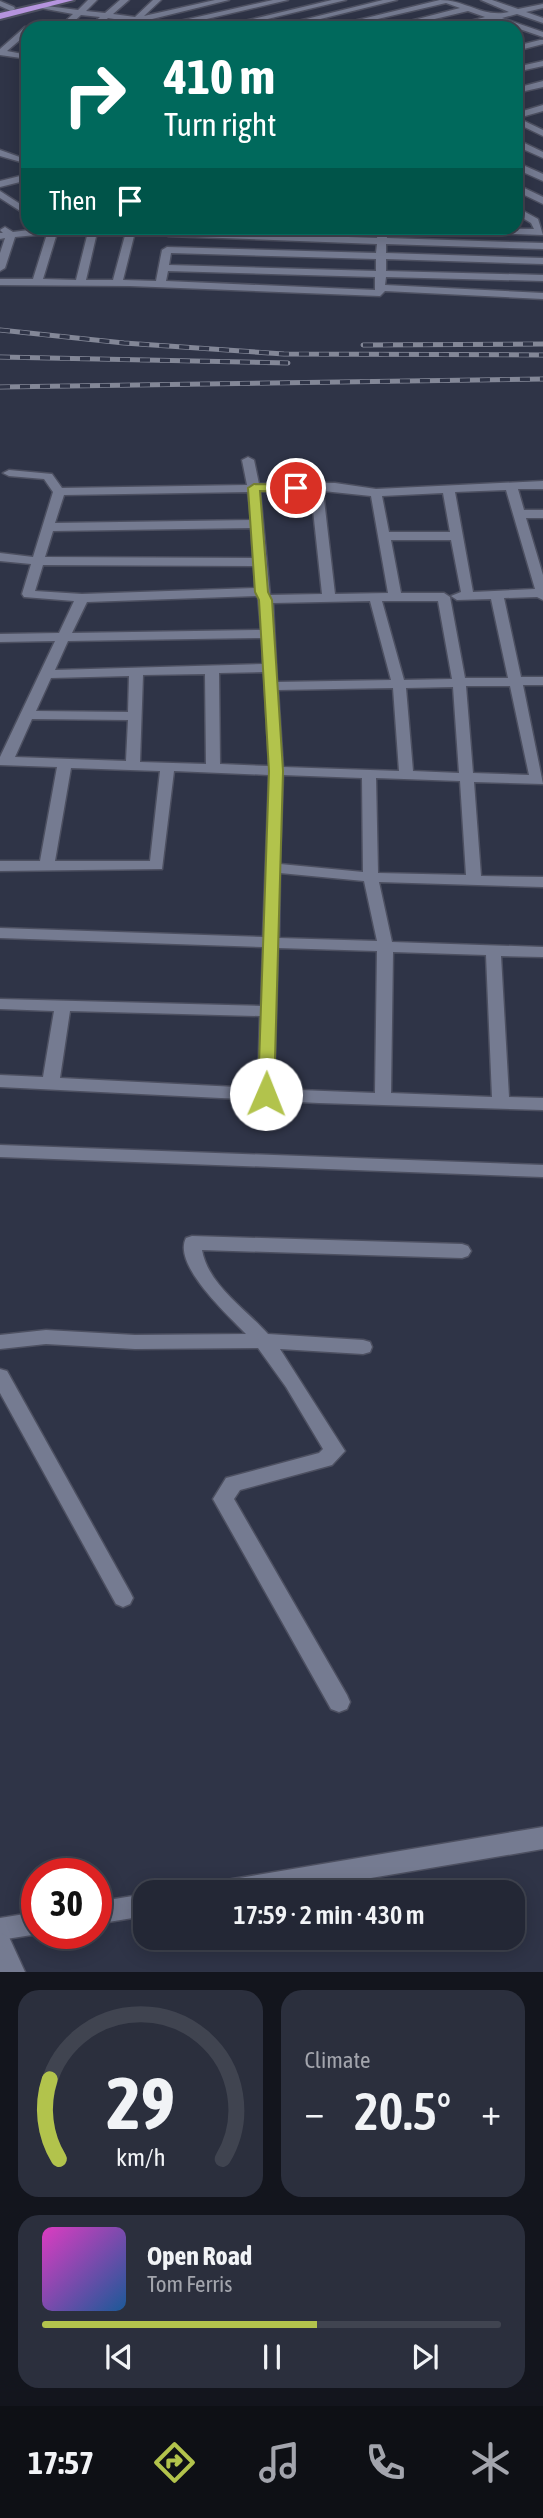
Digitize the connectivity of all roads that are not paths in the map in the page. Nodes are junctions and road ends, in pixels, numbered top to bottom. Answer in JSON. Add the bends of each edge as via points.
{"nodes":[{"id":1,"x":69,"y":0,"type":"edge"},
{"id":2,"x":93,"y":0,"type":"edge"},
{"id":3,"x":125,"y":0,"type":"edge"},
{"id":4,"x":156,"y":0,"type":"edge"},
{"id":5,"x":229,"y":0,"type":"edge"},
{"id":6,"x":284,"y":0,"type":"edge"},
{"id":7,"x":342,"y":0,"type":"edge"},
{"id":8,"x":393,"y":0,"type":"edge"},
{"id":9,"x":485,"y":0,"type":"edge"},
{"id":10,"x":525,"y":0,"type":"edge"},
{"id":11,"x":1,"y":1,"type":"edge"},
{"id":12,"x":446,"y":1,"type":"edge"},
{"id":13,"x":51,"y":4,"type":"edge"},
{"id":14,"x":35,"y":7,"type":"edge"},
{"id":15,"x":542,"y":7,"type":"edge"},
{"id":16,"x":246,"y":9,"type":"junction"},
{"id":17,"x":466,"y":9,"type":"junction"},
{"id":18,"x":4,"y":12,"type":"edge"},
{"id":19,"x":80,"y":12,"type":"junction"},
{"id":20,"x":517,"y":12,"type":"junction"},
{"id":21,"x":106,"y":15,"type":"junction"},
{"id":22,"x":264,"y":18,"type":"junction"},
{"id":23,"x":490,"y":19,"type":"junction"},
{"id":24,"x":70,"y":21,"type":"edge"},
{"id":25,"x":100,"y":21,"type":"edge"},
{"id":26,"x":126,"y":21,"type":"edge"},
{"id":27,"x":134,"y":21,"type":"edge"},
{"id":28,"x":140,"y":21,"type":"edge"},
{"id":29,"x":190,"y":21,"type":"edge"},
{"id":30,"x":254,"y":21,"type":"edge"},
{"id":31,"x":271,"y":21,"type":"edge"},
{"id":32,"x":308,"y":21,"type":"edge"},
{"id":33,"x":359,"y":21,"type":"edge"},
{"id":34,"x":416,"y":21,"type":"edge"},
{"id":35,"x":481,"y":21,"type":"edge"},
{"id":36,"x":495,"y":21,"type":"edge"},
{"id":37,"x":543,"y":21,"type":"edge"},
{"id":38,"x":523,"y":31,"type":"edge"},
{"id":39,"x":543,"y":35,"type":"edge"},
{"id":40,"x":21,"y":36,"type":"edge"},
{"id":41,"x":543,"y":42,"type":"edge"},
{"id":42,"x":523,"y":47,"type":"edge"},
{"id":43,"x":0,"y":53,"type":"edge"},
{"id":44,"x":21,"y":56,"type":"edge"},
{"id":45,"x":543,"y":63,"type":"edge"},
{"id":46,"x":523,"y":68,"type":"edge"},
{"id":47,"x":543,"y":84,"type":"edge"},
{"id":48,"x":523,"y":89,"type":"edge"},
{"id":49,"x":540,"y":111,"type":"edge"},
{"id":50,"x":523,"y":116,"type":"edge"},
{"id":51,"x":523,"y":122,"type":"edge"},
{"id":52,"x":543,"y":132,"type":"edge"},
{"id":53,"x":523,"y":145,"type":"edge"},
{"id":54,"x":0,"y":153,"type":"edge"},
{"id":55,"x":543,"y":155,"type":"edge"},
{"id":56,"x":21,"y":160,"type":"edge"},
{"id":57,"x":523,"y":168,"type":"edge"},
{"id":58,"x":543,"y":178,"type":"edge"},
{"id":59,"x":21,"y":181,"type":"edge"},
{"id":60,"x":0,"y":184,"type":"edge"},
{"id":61,"x":523,"y":191,"type":"edge"},
{"id":62,"x":0,"y":194,"type":"edge"},
{"id":63,"x":543,"y":201,"type":"edge"},
{"id":64,"x":21,"y":208,"type":"edge"},
{"id":65,"x":523,"y":214,"type":"edge"},
{"id":66,"x":0,"y":226,"type":"edge"},
{"id":67,"x":523,"y":231,"type":"edge"},
{"id":68,"x":541,"y":232,"type":"edge"},
{"id":69,"x":6,"y":235,"type":"edge"},
{"id":70,"x":49,"y":235,"type":"edge"},
{"id":71,"x":91,"y":235,"type":"edge"},
{"id":72,"x":129,"y":235,"type":"edge"},
{"id":73,"x":171,"y":235,"type":"edge"},
{"id":74,"x":248,"y":235,"type":"edge"},
{"id":75,"x":382,"y":235,"type":"edge"},
{"id":76,"x":382,"y":242,"type":"junction"},
{"id":77,"x":543,"y":246,"type":"edge"},
{"id":78,"x":167,"y":250,"type":"junction"},
{"id":79,"x":381,"y":258,"type":"junction"},
{"id":80,"x":543,"y":261,"type":"edge"},
{"id":81,"x":0,"y":268,"type":"edge"},
{"id":82,"x":163,"y":268,"type":"junction"},
{"id":83,"x":380,"y":274,"type":"junction"},
{"id":84,"x":543,"y":278,"type":"edge"},
{"id":85,"x":0,"y":282,"type":"edge"},
{"id":86,"x":37,"y":282,"type":"junction"},
{"id":87,"x":80,"y":283,"type":"junction"},
{"id":88,"x":117,"y":283,"type":"junction"},
{"id":89,"x":160,"y":284,"type":"junction"},
{"id":90,"x":380,"y":288,"type":"junction"},
{"id":91,"x":543,"y":296,"type":"edge"},
{"id":92,"x":248,"y":460,"type":"dead end"},
{"id":93,"x":9,"y":473,"type":"dead end"},
{"id":94,"x":543,"y":485,"type":"edge"},
{"id":95,"x":511,"y":486,"type":"junction"},
{"id":96,"x":254,"y":488,"type":"junction"},
{"id":97,"x":317,"y":489,"type":"junction"},
{"id":98,"x":448,"y":489,"type":"junction"},
{"id":99,"x":59,"y":492,"type":"junction"},
{"id":100,"x":376,"y":493,"type":"junction"},
{"id":101,"x":519,"y":514,"type":"junction"},
{"id":102,"x":543,"y":514,"type":"edge"},
{"id":103,"x":257,"y":524,"type":"junction"},
{"id":104,"x":49,"y":527,"type":"junction"},
{"id":105,"x":384,"y":536,"type":"junction"},
{"id":106,"x":457,"y":536,"type":"junction"},
{"id":107,"x":536,"y":550,"type":"edge"},
{"id":108,"x":0,"y":557,"type":"edge"},
{"id":109,"x":38,"y":561,"type":"junction"},
{"id":110,"x":259,"y":562,"type":"junction"},
{"id":111,"x":543,"y":594,"type":"edge"},
{"id":112,"x":497,"y":595,"type":"junction"},
{"id":113,"x":264,"y":596,"type":"junction"},
{"id":114,"x":468,"y":596,"type":"junction"},
{"id":115,"x":375,"y":597,"type":"junction"},
{"id":116,"x":395,"y":597,"type":"junction"},
{"id":117,"x":444,"y":597,"type":"junction"},
{"id":118,"x":82,"y":598,"type":"junction"},
{"id":119,"x":329,"y":598,"type":"junction"},
{"id":120,"x":268,"y":634,"type":"junction"},
{"id":121,"x":64,"y":637,"type":"junction"},
{"id":122,"x":0,"y":638,"type":"edge"},
{"id":123,"x":270,"y":668,"type":"junction"},
{"id":124,"x":212,"y":670,"type":"junction"},
{"id":125,"x":136,"y":672,"type":"junction"},
{"id":126,"x":47,"y":674,"type":"junction"},
{"id":127,"x":543,"y":681,"type":"edge"},
{"id":128,"x":459,"y":682,"type":"junction"},
{"id":129,"x":516,"y":682,"type":"junction"},
{"id":130,"x":400,"y":684,"type":"junction"},
{"id":131,"x":271,"y":686,"type":"junction"},
{"id":132,"x":27,"y":715,"type":"junction"},
{"id":133,"x":134,"y":716,"type":"junction"},
{"id":134,"x":3,"y":761,"type":"edge"},
{"id":135,"x":65,"y":764,"type":"junction"},
{"id":136,"x":132,"y":766,"type":"junction"},
{"id":137,"x":167,"y":767,"type":"junction"},
{"id":138,"x":213,"y":769,"type":"junction"},
{"id":139,"x":276,"y":771,"type":"junction"},
{"id":140,"x":369,"y":774,"type":"junction"},
{"id":141,"x":406,"y":775,"type":"junction"},
{"id":142,"x":465,"y":777,"type":"junction"},
{"id":143,"x":540,"y":780,"type":"edge"},
{"id":144,"x":0,"y":866,"type":"edge"},
{"id":145,"x":47,"y":866,"type":"junction"},
{"id":146,"x":273,"y":868,"type":"junction"},
{"id":147,"x":371,"y":877,"type":"junction"},
{"id":148,"x":474,"y":879,"type":"junction"},
{"id":149,"x":543,"y":882,"type":"edge"},
{"id":150,"x":0,"y":933,"type":"edge"},
{"id":151,"x":271,"y":942,"type":"junction"},
{"id":152,"x":385,"y":945,"type":"junction"},
{"id":153,"x":494,"y":950,"type":"junction"},
{"id":154,"x":543,"y":952,"type":"edge"},
{"id":155,"x":0,"y":1004,"type":"edge"},
{"id":156,"x":63,"y":1006,"type":"junction"},
{"id":157,"x":267,"y":1011,"type":"junction"},
{"id":158,"x":0,"y":1081,"type":"edge"},
{"id":159,"x":51,"y":1082,"type":"junction"},
{"id":160,"x":266,"y":1094,"type":"junction"},
{"id":161,"x":383,"y":1099,"type":"junction"},
{"id":162,"x":501,"y":1102,"type":"junction"},
{"id":163,"x":543,"y":1104,"type":"edge"},
{"id":164,"x":0,"y":1151,"type":"edge"},
{"id":165,"x":543,"y":1171,"type":"edge"},
{"id":166,"x":462,"y":1251,"type":"dead end"},
{"id":167,"x":264,"y":1341,"type":"junction"},
{"id":168,"x":0,"y":1342,"type":"edge"},
{"id":169,"x":363,"y":1347,"type":"dead end"},
{"id":170,"x":0,"y":1376,"type":"edge"},
{"id":171,"x":123,"y":1598,"type":"dead end"},
{"id":172,"x":339,"y":1702,"type":"dead end"},
{"id":173,"x":543,"y":1838,"type":"edge"},
{"id":174,"x":293,"y":1880,"type":"edge"},
{"id":175,"x":133,"y":1907,"type":"edge"},
{"id":176,"x":112,"y":1910,"type":"edge"},
{"id":177,"x":21,"y":1926,"type":"edge"},
{"id":178,"x":0,"y":1929,"type":"edge"},
{"id":179,"x":0,"y":1947,"type":"edge"},
{"id":180,"x":12,"y":1972,"type":"edge"}],
"edges":[{"from":1,"to":14,"type":"highway"},
{"from":2,"to":19,"type":"street"},
{"from":3,"to":21,"type":"street"},
{"from":4,"to":27,"type":"street"},
{"from":5,"to":16,"type":"street"},
{"from":5,"to":28,"type":"street"},
{"from":6,"to":16,"type":"street"},
{"from":7,"to":22,"type":"street"},
{"from":8,"to":32,"type":"street"},
{"from":9,"to":20,"type":"street"},
{"from":10,"to":15,"type":"street"},
{"from":11,"to":18,"type":"street"},
{"from":12,"to":17,"type":"street"},
{"from":12,"to":33,"type":"street"},
{"from":13,"to":14,"type":"highway"},
{"from":13,"to":14,"type":"street"},
{"from":13,"to":19,"type":"street"},
{"from":14,"to":18,"type":"highway"},
{"from":15,"to":20,"type":"street"},
{"from":16,"to":22,"type":"street"},
{"from":16,"to":29,"type":"street"},
{"from":17,"to":23,"type":"street"},
{"from":17,"to":34,"type":"street"},
{"from":19,"to":21,"type":"street"},
{"from":19,"to":24,"type":"street"},
{"from":20,"to":23,"type":"street"},
{"from":20,"to":37,"type":"street"},
{"from":21,"to":25,"type":"street"},
{"from":21,"to":26,"type":"street"},
{"from":22,"to":30,"type":"street"},
{"from":22,"to":31,"type":"street"},
{"from":23,"to":35,"type":"street"},
{"from":23,"to":36,"type":"street"},
{"from":38,"to":39,"type":"street"},
{"from":40,"to":43,"type":"street"},
{"from":41,"to":42,"type":"street"},
{"from":43,"to":44,"type":"street"},
{"from":45,"to":46,"type":"street"},
{"from":47,"to":48,"type":"street"},
{"from":49,"to":50,"type":"street"},
{"from":51,"to":52,"type":"street"},
{"from":53,"to":55,"type":"street"},
{"from":54,"to":56,"type":"street"},
{"from":57,"to":58,"type":"street"},
{"from":59,"to":60,"type":"street"},
{"from":61,"to":63,"type":"street"},
{"from":62,"to":64,"type":"street"},
{"from":65,"to":68,"type":"street","via":[[535,221]]},
{"from":66,"to":69,"type":"street"},
{"from":67,"to":68,"type":"street"},
{"from":69,"to":81,"type":"street"},
{"from":70,"to":86,"type":"street"},
{"from":71,"to":87,"type":"street"},
{"from":72,"to":88,"type":"street"},
{"from":73,"to":78,"type":"street"},
{"from":74,"to":76,"type":"street"},
{"from":75,"to":76,"type":"street"},
{"from":76,"to":77,"type":"street"},
{"from":76,"to":79,"type":"street"},
{"from":78,"to":79,"type":"street"},
{"from":78,"to":82,"type":"street"},
{"from":79,"to":80,"type":"street"},
{"from":79,"to":83,"type":"street"},
{"from":82,"to":83,"type":"street"},
{"from":82,"to":89,"type":"street"},
{"from":83,"to":84,"type":"street"},
{"from":83,"to":90,"type":"street"},
{"from":85,"to":86,"type":"street"},
{"from":86,"to":87,"type":"street"},
{"from":87,"to":88,"type":"street"},
{"from":88,"to":89,"type":"street"},
{"from":89,"to":90,"type":"street","via":[[380,293]]},
{"from":90,"to":91,"type":"street"},
{"from":92,"to":96,"type":"street"},
{"from":93,"to":99,"type":"street","via":[[48,476]]},
{"from":94,"to":95,"type":"street"},
{"from":95,"to":98,"type":"street"},
{"from":95,"to":101,"type":"street"},
{"from":96,"to":97,"type":"street"},
{"from":96,"to":99,"type":"street"},
{"from":96,"to":103,"type":"street"},
{"from":97,"to":100,"type":"street"},
{"from":97,"to":119,"type":"street"},
{"from":98,"to":100,"type":"street"},
{"from":98,"to":106,"type":"street"},
{"from":99,"to":104,"type":"street"},
{"from":100,"to":105,"type":"street"},
{"from":101,"to":102,"type":"street"},
{"from":101,"to":107,"type":"street"},
{"from":103,"to":104,"type":"street"},
{"from":103,"to":110,"type":"street"},
{"from":104,"to":109,"type":"street"},
{"from":105,"to":106,"type":"street"},
{"from":105,"to":116,"type":"street"},
{"from":106,"to":114,"type":"street"},
{"from":107,"to":111,"type":"street"},
{"from":108,"to":109,"type":"street"},
{"from":109,"to":110,"type":"street"},
{"from":109,"to":118,"type":"street","via":[[28,594]]},
{"from":110,"to":113,"type":"street"},
{"from":111,"to":112,"type":"street"},
{"from":112,"to":114,"type":"street"},
{"from":112,"to":129,"type":"street"},
{"from":113,"to":118,"type":"street"},
{"from":113,"to":119,"type":"street"},
{"from":113,"to":120,"type":"street"},
{"from":114,"to":117,"type":"street"},
{"from":115,"to":116,"type":"street"},
{"from":115,"to":119,"type":"street"},
{"from":115,"to":130,"type":"street"},
{"from":116,"to":117,"type":"street"},
{"from":117,"to":128,"type":"street"},
{"from":118,"to":121,"type":"street"},
{"from":120,"to":121,"type":"street"},
{"from":120,"to":123,"type":"street"},
{"from":121,"to":122,"type":"street"},
{"from":121,"to":126,"type":"street"},
{"from":123,"to":124,"type":"street"},
{"from":123,"to":131,"type":"street"},
{"from":124,"to":125,"type":"street"},
{"from":124,"to":138,"type":"street"},
{"from":125,"to":126,"type":"street"},
{"from":125,"to":133,"type":"street"},
{"from":126,"to":132,"type":"street"},
{"from":127,"to":129,"type":"street"},
{"from":128,"to":129,"type":"street"},
{"from":128,"to":130,"type":"street"},
{"from":128,"to":142,"type":"street"},
{"from":129,"to":143,"type":"street"},
{"from":130,"to":131,"type":"street"},
{"from":130,"to":141,"type":"street"},
{"from":131,"to":139,"type":"street"},
{"from":132,"to":133,"type":"street"},
{"from":132,"to":134,"type":"street"},
{"from":133,"to":136,"type":"street"},
{"from":134,"to":135,"type":"street"},
{"from":135,"to":136,"type":"street"},
{"from":135,"to":145,"type":"street"},
{"from":136,"to":137,"type":"street"},
{"from":137,"to":138,"type":"street"},
{"from":137,"to":145,"type":"street","via":[[157,866]]},
{"from":138,"to":139,"type":"street"},
{"from":139,"to":140,"type":"street"},
{"from":139,"to":146,"type":"street"},
{"from":140,"to":141,"type":"street"},
{"from":140,"to":147,"type":"street"},
{"from":141,"to":142,"type":"street"},
{"from":142,"to":143,"type":"street"},
{"from":142,"to":148,"type":"street"},
{"from":144,"to":145,"type":"street"},
{"from":146,"to":147,"type":"street"},
{"from":146,"to":151,"type":"street"},
{"from":147,"to":148,"type":"street"},
{"from":147,"to":152,"type":"street"},
{"from":148,"to":149,"type":"street"},
{"from":150,"to":151,"type":"street"},
{"from":151,"to":152,"type":"street"},
{"from":151,"to":157,"type":"street"},
{"from":152,"to":153,"type":"street"},
{"from":152,"to":161,"type":"street"},
{"from":153,"to":154,"type":"street"},
{"from":153,"to":162,"type":"street"},
{"from":155,"to":156,"type":"street"},
{"from":156,"to":157,"type":"street"},
{"from":156,"to":159,"type":"street"},
{"from":157,"to":160,"type":"street"},
{"from":158,"to":159,"type":"street"},
{"from":159,"to":160,"type":"street"},
{"from":160,"to":161,"type":"street"},
{"from":161,"to":162,"type":"street"},
{"from":162,"to":163,"type":"street"},
{"from":164,"to":165,"type":"street"},
{"from":166,"to":167,"type":"street","via":[[192,1243],[192,1258]]},
{"from":167,"to":168,"type":"street","via":[[46,1337]]},
{"from":167,"to":169,"type":"street"},
{"from":167,"to":172,"type":"street","via":[[335,1451],[325,1459],[233,1484],[223,1499]]},
{"from":170,"to":171,"type":"street"},
{"from":173,"to":174,"type":"street"},
{"from":175,"to":176,"type":"street"},
{"from":177,"to":178,"type":"street"},
{"from":179,"to":180,"type":"street"}]}
